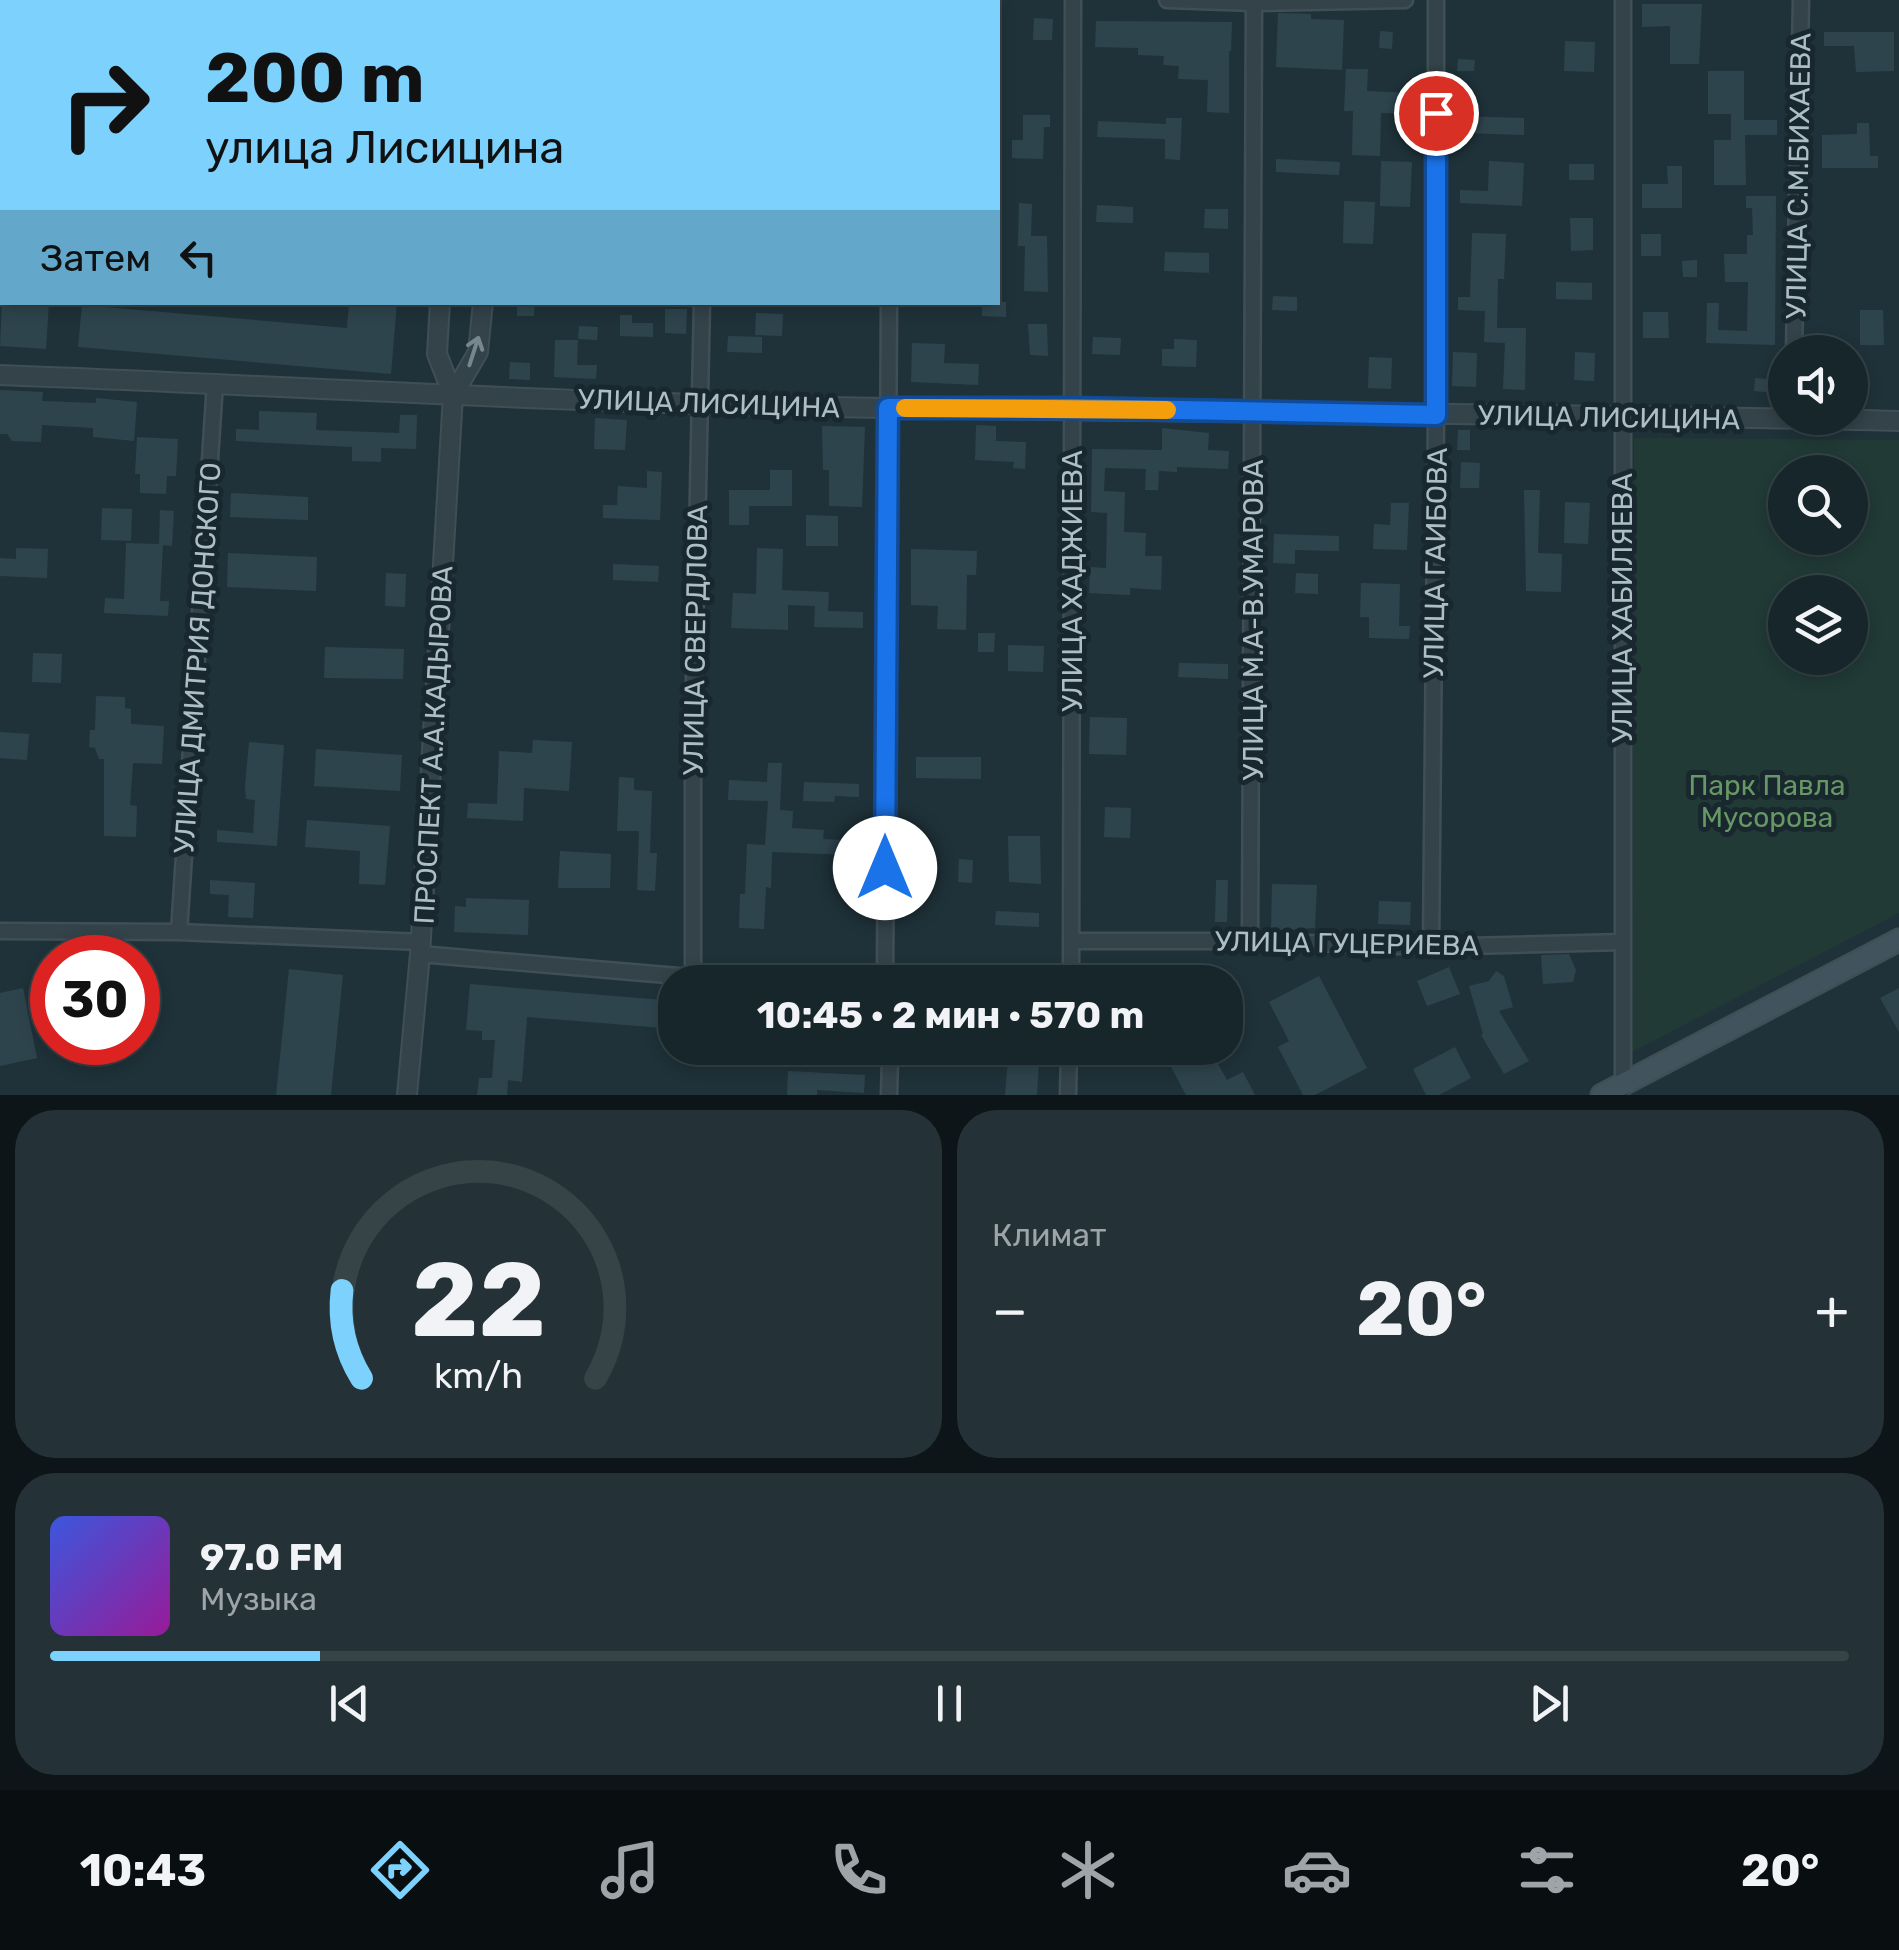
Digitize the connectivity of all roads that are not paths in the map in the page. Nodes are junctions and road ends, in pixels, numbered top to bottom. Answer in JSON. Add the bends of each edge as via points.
{"nodes":[{"id":1,"x":1073,"y":0,"type":"edge"},
{"id":2,"x":1167,"y":0,"type":"edge"},
{"id":3,"x":1406,"y":0,"type":"edge"},
{"id":4,"x":1436,"y":0,"type":"edge"},
{"id":5,"x":1623,"y":0,"type":"edge"},
{"id":6,"x":1801,"y":0,"type":"edge"},
{"id":7,"x":1254,"y":2,"type":"edge"},
{"id":8,"x":440,"y":305,"type":"edge"},
{"id":9,"x":483,"y":305,"type":"edge"},
{"id":10,"x":702,"y":305,"type":"edge"},
{"id":11,"x":889,"y":305,"type":"edge"},
{"id":12,"x":1794,"y":335,"type":"edge"},
{"id":13,"x":0,"y":374,"type":"edge"},
{"id":14,"x":214,"y":383,"type":"junction"},
{"id":15,"x":453,"y":395,"type":"junction"},
{"id":16,"x":699,"y":404,"type":"junction"},
{"id":17,"x":888,"y":408,"type":"junction"},
{"id":18,"x":1072,"y":408,"type":"junction"},
{"id":19,"x":1254,"y":413,"type":"junction"},
{"id":20,"x":1436,"y":415,"type":"junction"},
{"id":21,"x":1622,"y":416,"type":"junction"},
{"id":22,"x":1768,"y":418,"type":"edge"},
{"id":23,"x":1868,"y":421,"type":"edge"},
{"id":24,"x":1899,"y":422,"type":"edge"},
{"id":25,"x":0,"y":931,"type":"edge"},
{"id":26,"x":179,"y":932,"type":"junction"},
{"id":27,"x":1899,"y":940,"type":"edge"},
{"id":28,"x":1071,"y":941,"type":"junction"},
{"id":29,"x":1250,"y":941,"type":"junction"},
{"id":30,"x":1624,"y":942,"type":"junction"},
{"id":31,"x":1431,"y":947,"type":"junction"},
{"id":32,"x":421,"y":948,"type":"junction"},
{"id":33,"x":693,"y":965,"type":"edge"},
{"id":34,"x":885,"y":965,"type":"edge"},
{"id":35,"x":1071,"y":965,"type":"edge"},
{"id":36,"x":658,"y":974,"type":"edge"},
{"id":37,"x":890,"y":1065,"type":"edge"},
{"id":38,"x":1069,"y":1065,"type":"edge"},
{"id":39,"x":1623,"y":1089,"type":"edge"},
{"id":40,"x":407,"y":1095,"type":"edge"},
{"id":41,"x":889,"y":1095,"type":"edge"},
{"id":42,"x":1068,"y":1095,"type":"edge"},
{"id":43,"x":1602,"y":1095,"type":"edge"}],
"edges":[{"from":1,"to":18,"type":"street","name":"УЛИЦА ХАДЖИЕВА"},
{"from":2,"to":7,"type":"street"},
{"from":3,"to":7,"type":"street"},
{"from":4,"to":20,"type":"street","name":"УЛИЦА ГАИБОВА"},
{"from":5,"to":21,"type":"street","name":"УЛИЦА ХАБИЛЯЕВА"},
{"from":6,"to":12,"type":"street","name":"УЛИЦА С.М.БИХАЕВА"},
{"from":7,"to":19,"type":"street","name":"УЛИЦА М.А-В.УМАРОВА"},
{"from":8,"to":15,"type":"street","name":"ПРОСПЕКТ А.А.КАДЫРОВА","via":[[437,354]]},
{"from":15,"to":9,"type":"street","name":"ПРОСПЕКТ А.А.КАДЫРОВА","one_way":true,"via":[[478,352]]},
{"from":10,"to":16,"type":"street","name":"УЛИЦА СВЕРДЛОВА"},
{"from":11,"to":17,"type":"street"},
{"from":13,"to":14,"type":"street","name":"УЛИЦА ЛИСИЦИНА"},
{"from":14,"to":15,"type":"street","name":"УЛИЦА ЛИСИЦИНА"},
{"from":14,"to":26,"type":"street","name":"УЛИЦА ДМИТРИЯ ДОНСКОГО"},
{"from":15,"to":16,"type":"street","name":"УЛИЦА ЛИСИЦИНА"},
{"from":15,"to":32,"type":"street","name":"ПРОСПЕКТ А.А.КАДЫРОВА"},
{"from":16,"to":17,"type":"street","name":"УЛИЦА ЛИСИЦИНА"},
{"from":16,"to":33,"type":"street","name":"УЛИЦА СВЕРДЛОВА"},
{"from":17,"to":18,"type":"street","name":"УЛИЦА ЛИСИЦИНА"},
{"from":17,"to":34,"type":"street"},
{"from":18,"to":19,"type":"street","name":"УЛИЦА ЛИСИЦИНА"},
{"from":18,"to":28,"type":"street","name":"УЛИЦА ХАДЖИЕВА"},
{"from":19,"to":20,"type":"street","name":"УЛИЦА ЛИСИЦИНА"},
{"from":19,"to":29,"type":"street","name":"УЛИЦА М.А-В.УМАРОВА"},
{"from":20,"to":21,"type":"street","name":"УЛИЦА ЛИСИЦИНА"},
{"from":20,"to":31,"type":"street","name":"УЛИЦА ГАИБОВА"},
{"from":21,"to":22,"type":"street","name":"УЛИЦА ЛИСИЦИНА"},
{"from":21,"to":30,"type":"street","name":"УЛИЦА ХАБИЛЯЕВА"},
{"from":23,"to":24,"type":"street","name":"УЛИЦА ЛИСИЦИНА"},
{"from":25,"to":26,"type":"street"},
{"from":26,"to":32,"type":"street"},
{"from":27,"to":39,"type":"main road"},
{"from":28,"to":29,"type":"street","name":"УЛИЦА ГУЦЕРИЕВА"},
{"from":28,"to":35,"type":"street","name":"УЛИЦА ХАДЖИЕВА"},
{"from":29,"to":31,"type":"street","name":"УЛИЦА ГУЦЕРИЕВА"},
{"from":30,"to":31,"type":"street","name":"УЛИЦА ГУЦЕРИЕВА"},
{"from":30,"to":39,"type":"street","name":"УЛИЦА ХАБИЛЯЕВА"},
{"from":32,"to":36,"type":"street"},
{"from":32,"to":40,"type":"street","name":"ПРОСПЕКТ А.А.КАДЫРОВА"},
{"from":37,"to":41,"type":"street"},
{"from":38,"to":42,"type":"street"},
{"from":39,"to":43,"type":"main road"}]}
